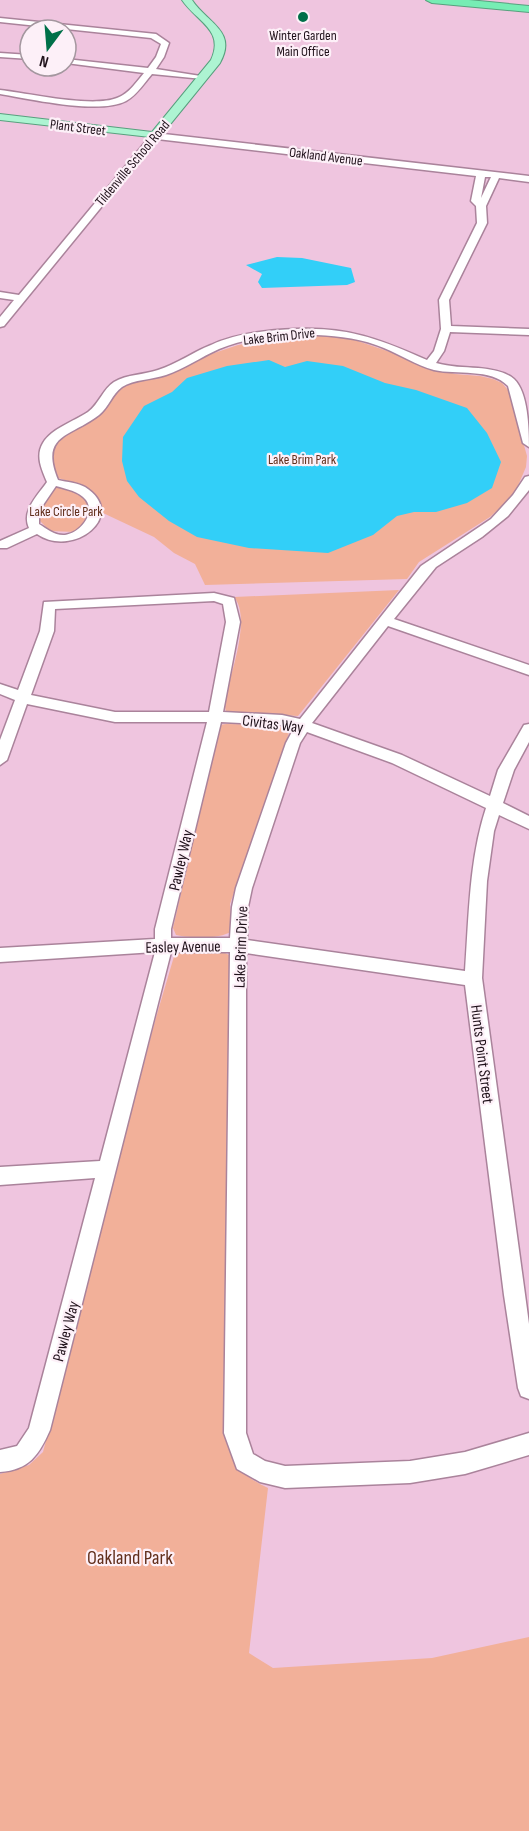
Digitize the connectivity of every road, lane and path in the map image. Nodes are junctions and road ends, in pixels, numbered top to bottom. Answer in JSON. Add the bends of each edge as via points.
{"nodes":[{"id":1,"x":187,"y":0,"type":"edge"},
{"id":2,"x":432,"y":0,"type":"edge"},
{"id":3,"x":496,"y":0,"type":"edge"},
{"id":4,"x":529,"y":3,"type":"edge"},
{"id":5,"x":529,"y":9,"type":"edge"},
{"id":6,"x":0,"y":20,"type":"edge"},
{"id":7,"x":0,"y":55,"type":"edge"},
{"id":8,"x":18,"y":56,"type":"edge"},
{"id":9,"x":78,"y":62,"type":"edge"},
{"id":10,"x":152,"y":70,"type":"junction"},
{"id":11,"x":203,"y":76,"type":"junction"},
{"id":12,"x":0,"y":92,"type":"edge"},
{"id":13,"x":0,"y":117,"type":"edge"},
{"id":14,"x":155,"y":136,"type":"junction"},
{"id":15,"x":480,"y":175,"type":"junction"},
{"id":16,"x":496,"y":176,"type":"junction"},
{"id":17,"x":529,"y":181,"type":"edge"},
{"id":18,"x":481,"y":205,"type":"junction"},
{"id":19,"x":0,"y":296,"type":"edge"},
{"id":20,"x":20,"y":298,"type":"junction"},
{"id":21,"x":0,"y":324,"type":"edge"},
{"id":22,"x":446,"y":329,"type":"junction"},
{"id":23,"x":529,"y":332,"type":"edge"},
{"id":24,"x":429,"y":364,"type":"junction"},
{"id":25,"x":525,"y":415,"type":"edge"},
{"id":26,"x":529,"y":443,"type":"edge"},
{"id":27,"x":529,"y":480,"type":"edge"},
{"id":28,"x":53,"y":482,"type":"junction"},
{"id":29,"x":38,"y":529,"type":"junction"},
{"id":30,"x":2,"y":545,"type":"dead end"},
{"id":31,"x":384,"y":620,"type":"junction"},
{"id":32,"x":529,"y":670,"type":"edge"},
{"id":33,"x":0,"y":689,"type":"edge"},
{"id":34,"x":23,"y":699,"type":"junction"},
{"id":35,"x":214,"y":717,"type":"junction"},
{"id":36,"x":303,"y":725,"type":"junction"},
{"id":37,"x":529,"y":729,"type":"edge"},
{"id":38,"x":0,"y":760,"type":"edge"},
{"id":39,"x":494,"y":804,"type":"junction"},
{"id":40,"x":529,"y":823,"type":"edge"},
{"id":41,"x":164,"y":945,"type":"junction"},
{"id":42,"x":238,"y":945,"type":"junction"},
{"id":43,"x":0,"y":955,"type":"edge"},
{"id":44,"x":473,"y":978,"type":"junction"},
{"id":45,"x":108,"y":1169,"type":"junction"},
{"id":46,"x":0,"y":1176,"type":"edge"},
{"id":47,"x":529,"y":1388,"type":"edge"},
{"id":48,"x":529,"y":1444,"type":"edge"},
{"id":49,"x":0,"y":1461,"type":"edge"}],
"edges":[{"from":1,"to":11,"type":"main road","name":"Tildenville School Road","via":[[221,38],[220,54]]},
{"from":2,"to":5,"type":"highway"},
{"from":3,"to":4,"type":"highway"},
{"from":6,"to":10,"type":"street","via":[[153,36],[165,43],[164,53]]},
{"from":7,"to":8,"type":"street"},
{"from":9,"to":10,"type":"street"},
{"from":10,"to":11,"type":"street"},
{"from":10,"to":12,"type":"street","via":[[126,97],[111,104]]},
{"from":11,"to":14,"type":"main road","name":"Tildenville School Road"},
{"from":13,"to":14,"type":"main road","name":"Plant Street"},
{"from":14,"to":15,"type":"street","name":"Oakland Avenue"},
{"from":14,"to":20,"type":"street","name":"Tildenville School Road"},
{"from":15,"to":16,"type":"street","name":"Oakland Avenue"},
{"from":15,"to":18,"type":"street","via":[[475,194]]},
{"from":16,"to":17,"type":"street","name":"Oakland Avenue"},
{"from":16,"to":18,"type":"street"},
{"from":18,"to":22,"type":"street","via":[[482,223],[444,300]]},
{"from":19,"to":20,"type":"street"},
{"from":20,"to":21,"type":"street","name":"Tildenville School Road"},
{"from":22,"to":23,"type":"street"},
{"from":22,"to":24,"type":"street","via":[[439,351]]},
{"from":24,"to":25,"type":"street","name":"Lake Brim Drive","via":[[497,375],[510,381]]},
{"from":24,"to":28,"type":"street","name":"Lake Brim Drive","via":[[386,345],[345,334],[289,333],[225,343],[155,375],[119,383],[93,414],[54,436],[46,450]]},
{"from":25,"to":26,"type":"street","name":"Lake Brim Drive"},
{"from":27,"to":31,"type":"street","name":"Lake Brim Drive","via":[[507,509],[472,539],[426,569]]},
{"from":28,"to":29,"type":"street","via":[[33,511],[32,520]]},
{"from":28,"to":29,"type":"street","via":[[91,497],[97,508],[95,520],[83,533],[65,537]]},
{"from":29,"to":30,"type":"street"},
{"from":31,"to":32,"type":"street"},
{"from":31,"to":36,"type":"street","name":"Lake Brim Drive"},
{"from":33,"to":34,"type":"street","name":"Civitas Way"},
{"from":34,"to":35,"type":"street","name":"Civitas Way","via":[[115,717]]},
{"from":34,"to":35,"type":"street","name":"Pawley Way","via":[[47,631],[49,605],[222,598],[229,601],[233,622]]},
{"from":34,"to":38,"type":"street","name":"Pawley Way"},
{"from":35,"to":36,"type":"street","name":"Civitas Way","via":[[282,720]]},
{"from":35,"to":41,"type":"street","name":"Pawley Way","via":[[163,929]]},
{"from":36,"to":39,"type":"street","name":"Civitas Way","via":[[397,759]]},
{"from":36,"to":42,"type":"street","name":"Lake Brim Drive","via":[[293,743],[244,888]]},
{"from":37,"to":39,"type":"street","name":"Hunts Point Street","via":[[506,770]]},
{"from":39,"to":40,"type":"street","name":"Civitas Way"},
{"from":39,"to":44,"type":"street","name":"Hunts Point Street","via":[[478,881]]},
{"from":41,"to":42,"type":"street","name":"Easley Avenue"},
{"from":41,"to":43,"type":"street","name":"Easley Avenue"},
{"from":41,"to":45,"type":"street","name":"Pawley Way"},
{"from":42,"to":44,"type":"street","name":"Easley Avenue"},
{"from":42,"to":48,"type":"street","name":"Lake Brim Drive","via":[[235,1433],[245,1461],[260,1471],[285,1477],[410,1472]]},
{"from":44,"to":47,"type":"street","name":"Hunts Point Street"},
{"from":45,"to":46,"type":"street"},
{"from":45,"to":49,"type":"street","name":"Pawley Way","via":[[39,1430],[30,1449],[16,1461]]}]}
